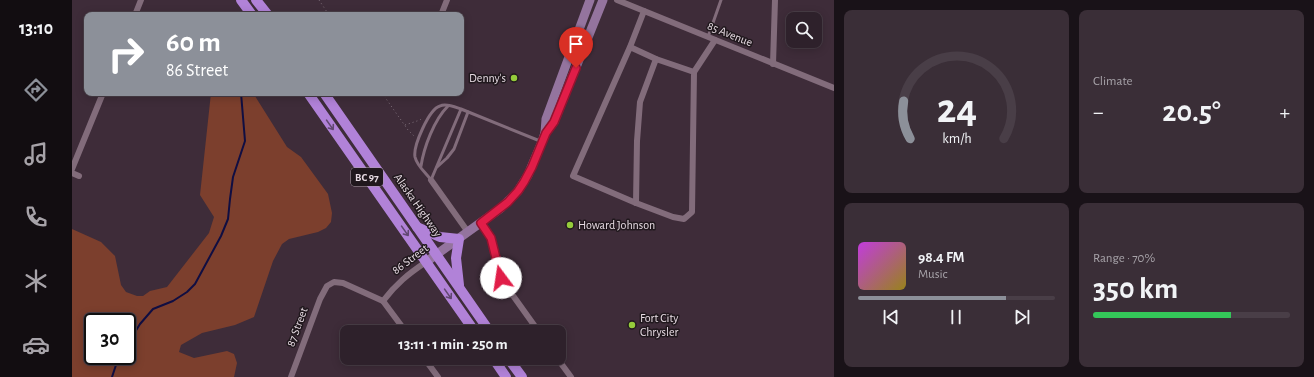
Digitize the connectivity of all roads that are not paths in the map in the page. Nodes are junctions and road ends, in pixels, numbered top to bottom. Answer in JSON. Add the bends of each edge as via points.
{"nodes":[{"id":1,"x":141,"y":0,"type":"edge"},
{"id":2,"x":241,"y":0,"type":"edge"},
{"id":3,"x":256,"y":0,"type":"edge"},
{"id":4,"x":447,"y":0,"type":"edge"},
{"id":5,"x":590,"y":0,"type":"edge"},
{"id":6,"x":603,"y":0,"type":"edge"},
{"id":7,"x":617,"y":0,"type":"edge"},
{"id":8,"x":720,"y":0,"type":"edge"},
{"id":9,"x":775,"y":0,"type":"edge"},
{"id":10,"x":644,"y":11,"type":"junction"},
{"id":11,"x":136,"y":12,"type":"edge"},
{"id":12,"x":250,"y":12,"type":"edge"},
{"id":13,"x":266,"y":12,"type":"edge"},
{"id":14,"x":442,"y":12,"type":"edge"},
{"id":15,"x":708,"y":37,"type":"junction"},
{"id":16,"x":715,"y":40,"type":"junction"},
{"id":17,"x":630,"y":47,"type":"junction"},
{"id":18,"x":656,"y":59,"type":"junction"},
{"id":19,"x":773,"y":64,"type":"junction"},
{"id":20,"x":694,"y":72,"type":"junction"},
{"id":21,"x":834,"y":88,"type":"edge"},
{"id":22,"x":102,"y":96,"type":"edge"},
{"id":23,"x":310,"y":96,"type":"edge"},
{"id":24,"x":326,"y":96,"type":"edge"},
{"id":25,"x":448,"y":106,"type":"junction"},
{"id":26,"x":460,"y":110,"type":"junction"},
{"id":27,"x":468,"y":112,"type":"junction"},
{"id":28,"x":544,"y":137,"type":"junction"},
{"id":29,"x":420,"y":166,"type":"junction"},
{"id":30,"x":436,"y":168,"type":"junction"},
{"id":31,"x":72,"y":169,"type":"edge"},
{"id":32,"x":72,"y":173,"type":"edge"},
{"id":33,"x":79,"y":176,"type":"dead end"},
{"id":34,"x":431,"y":180,"type":"junction"},
{"id":35,"x":636,"y":203,"type":"junction"},
{"id":36,"x":481,"y":223,"type":"junction"},
{"id":37,"x":418,"y":227,"type":"junction"},
{"id":38,"x":468,"y":232,"type":"junction"},
{"id":39,"x":459,"y":239,"type":"junction"},
{"id":40,"x":436,"y":254,"type":"junction"},
{"id":41,"x":426,"y":262,"type":"junction"},
{"id":42,"x":459,"y":286,"type":"junction"},
{"id":43,"x":383,"y":301,"type":"junction"},
{"id":44,"x":401,"y":325,"type":"edge"},
{"id":45,"x":470,"y":325,"type":"edge"},
{"id":46,"x":485,"y":325,"type":"edge"},
{"id":47,"x":534,"y":325,"type":"edge"},
{"id":48,"x":429,"y":365,"type":"edge"},
{"id":49,"x":498,"y":365,"type":"edge"},
{"id":50,"x":513,"y":365,"type":"edge"},
{"id":51,"x":562,"y":365,"type":"edge"},
{"id":52,"x":291,"y":377,"type":"edge"},
{"id":53,"x":438,"y":377,"type":"edge"},
{"id":54,"x":506,"y":377,"type":"edge"},
{"id":55,"x":522,"y":377,"type":"edge"},
{"id":56,"x":571,"y":377,"type":"edge"}],
"edges":[{"from":1,"to":11,"type":"street"},
{"from":2,"to":12,"type":"highway"},
{"from":3,"to":13,"type":"highway"},
{"from":4,"to":14,"type":"street"},
{"from":5,"to":28,"type":"main road","name":"86 Street","via":[[546,119]]},
{"from":6,"to":28,"type":"main road","name":"86 Street","via":[[554,122]]},
{"from":7,"to":10,"type":"street","name":"85 Avenue"},
{"from":8,"to":15,"type":"lane"},
{"from":9,"to":19,"type":"street"},
{"from":10,"to":15,"type":"street","name":"85 Avenue"},
{"from":10,"to":17,"type":"street"},
{"from":15,"to":16,"type":"street","name":"85 Avenue"},
{"from":16,"to":19,"type":"street","name":"85 Avenue"},
{"from":16,"to":20,"type":"street"},
{"from":17,"to":18,"type":"street"},
{"from":17,"to":35,"type":"street","via":[[573,176]]},
{"from":18,"to":20,"type":"street"},
{"from":18,"to":35,"type":"street","via":[[640,102]]},
{"from":19,"to":21,"type":"street","name":"85 Avenue"},
{"from":20,"to":35,"type":"street","via":[[692,212],[684,220]]},
{"from":22,"to":31,"type":"street"},
{"from":23,"to":41,"type":"highway","number":"BC 97","one_way":true},
{"from":24,"to":37,"type":"highway","name":"Alaska Highway","number":"BC 97"},
{"from":25,"to":26,"type":"lane"},
{"from":25,"to":29,"type":"lane","via":[[438,117]]},
{"from":25,"to":29,"type":"lane","via":[[440,105],[431,113],[415,152]]},
{"from":26,"to":27,"type":"lane"},
{"from":26,"to":30,"type":"lane"},
{"from":27,"to":28,"type":"lane"},
{"from":27,"to":30,"type":"lane","via":[[454,149]]},
{"from":28,"to":36,"type":"main road","name":"86 Street","via":[[528,175],[518,191]]},
{"from":29,"to":34,"type":"lane"},
{"from":30,"to":34,"type":"lane"},
{"from":32,"to":33,"type":"street"},
{"from":34,"to":38,"type":"street"},
{"from":36,"to":38,"type":"main road","name":"86 Street"},
{"from":36,"to":47,"type":"street","via":[[491,238],[504,283]]},
{"from":37,"to":39,"type":"highway","via":[[440,237]]},
{"from":37,"to":40,"type":"highway","name":"Alaska Highway","number":"BC 97"},
{"from":38,"to":39,"type":"main road","name":"86 Street"},
{"from":39,"to":40,"type":"main road","name":"86 Street"},
{"from":39,"to":42,"type":"highway","via":[[456,258]]},
{"from":40,"to":41,"type":"main road","name":"86 Street"},
{"from":40,"to":42,"type":"highway","name":"Alaska Highway","number":"BC 97"},
{"from":41,"to":43,"type":"street","name":"86 Street","via":[[405,276]]},
{"from":41,"to":45,"type":"highway","number":"BC 97","one_way":true},
{"from":42,"to":46,"type":"highway","name":"Alaska Highway","number":"BC 97"},
{"from":43,"to":44,"type":"street"},
{"from":43,"to":52,"type":"street","name":"87 Street","via":[[343,283],[334,282],[327,286]]},
{"from":48,"to":53,"type":"street"},
{"from":49,"to":54,"type":"highway"},
{"from":50,"to":55,"type":"highway"},
{"from":51,"to":56,"type":"street"}]}
